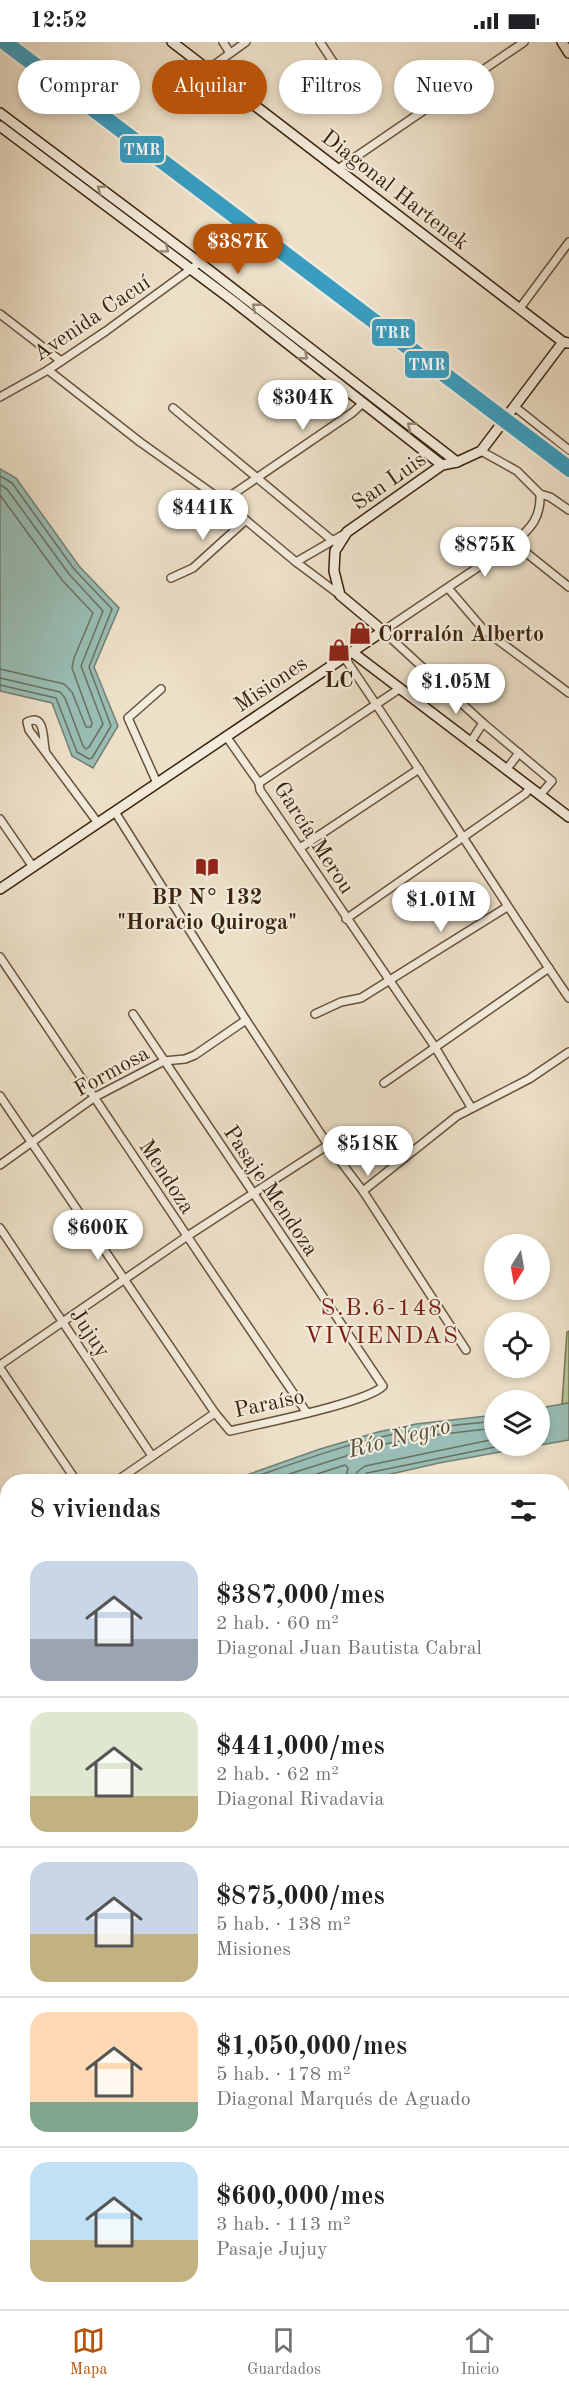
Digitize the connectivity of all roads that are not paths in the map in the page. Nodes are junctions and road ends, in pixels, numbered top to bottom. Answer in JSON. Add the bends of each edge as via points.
{"nodes":[{"id":1,"x":172,"y":42,"type":"edge"},
{"id":2,"x":223,"y":42,"type":"edge"},
{"id":3,"x":246,"y":42,"type":"edge"},
{"id":4,"x":320,"y":42,"type":"edge"},
{"id":5,"x":524,"y":42,"type":"edge"},
{"id":6,"x":562,"y":42,"type":"edge"},
{"id":7,"x":231,"y":53,"type":"junction"},
{"id":8,"x":569,"y":53,"type":"edge"},
{"id":9,"x":194,"y":60,"type":"edge"},
{"id":10,"x":221,"y":60,"type":"edge"},
{"id":11,"x":332,"y":60,"type":"edge"},
{"id":12,"x":0,"y":113,"type":"edge"},
{"id":13,"x":265,"y":114,"type":"edge"},
{"id":14,"x":0,"y":126,"type":"edge"},
{"id":15,"x":41,"y":143,"type":"junction"},
{"id":16,"x":34,"y":152,"type":"junction"},
{"id":17,"x":338,"y":169,"type":"junction"},
{"id":18,"x":569,"y":242,"type":"edge"},
{"id":19,"x":196,"y":266,"type":"junction"},
{"id":20,"x":520,"y":308,"type":"junction"},
{"id":21,"x":0,"y":314,"type":"edge"},
{"id":22,"x":566,"y":343,"type":"edge"},
{"id":23,"x":62,"y":361,"type":"junction"},
{"id":24,"x":48,"y":370,"type":"junction"},
{"id":25,"x":0,"y":397,"type":"edge"},
{"id":26,"x":363,"y":403,"type":"junction"},
{"id":27,"x":515,"y":407,"type":"junction"},
{"id":28,"x":173,"y":408,"type":"dead end"},
{"id":29,"x":569,"y":450,"type":"edge"},
{"id":30,"x":481,"y":451,"type":"junction"},
{"id":31,"x":457,"y":462,"type":"junction"},
{"id":32,"x":442,"y":465,"type":"junction"},
{"id":33,"x":257,"y":477,"type":"junction"},
{"id":34,"x":540,"y":494,"type":"junction"},
{"id":35,"x":223,"y":501,"type":"junction"},
{"id":36,"x":569,"y":510,"type":"edge"},
{"id":37,"x":246,"y":520,"type":"junction"},
{"id":38,"x":347,"y":532,"type":"junction"},
{"id":39,"x":333,"y":541,"type":"junction"},
{"id":40,"x":514,"y":543,"type":"junction"},
{"id":41,"x":296,"y":562,"type":"junction"},
{"id":42,"x":171,"y":578,"type":"dead end"},
{"id":43,"x":569,"y":587,"type":"edge"},
{"id":44,"x":448,"y":588,"type":"junction"},
{"id":45,"x":340,"y":595,"type":"junction"},
{"id":46,"x":383,"y":631,"type":"junction"},
{"id":47,"x":348,"y":654,"type":"junction"},
{"id":48,"x":161,"y":689,"type":"dead end"},
{"id":49,"x":399,"y":690,"type":"junction"},
{"id":50,"x":569,"y":693,"type":"edge"},
{"id":51,"x":376,"y":704,"type":"junction"},
{"id":52,"x":483,"y":723,"type":"junction"},
{"id":53,"x":226,"y":736,"type":"junction"},
{"id":54,"x":470,"y":743,"type":"junction"},
{"id":55,"x":46,"y":753,"type":"dead end"},
{"id":56,"x":519,"y":753,"type":"junction"},
{"id":57,"x":419,"y":769,"type":"junction"},
{"id":58,"x":506,"y":770,"type":"junction"},
{"id":59,"x":157,"y":783,"type":"junction"},
{"id":60,"x":259,"y":783,"type":"junction"},
{"id":61,"x":530,"y":788,"type":"junction"},
{"id":62,"x":540,"y":795,"type":"junction"},
{"id":63,"x":115,"y":812,"type":"junction"},
{"id":64,"x":569,"y":817,"type":"edge"},
{"id":65,"x":0,"y":819,"type":"edge"},
{"id":66,"x":98,"y":823,"type":"junction"},
{"id":67,"x":464,"y":836,"type":"junction"},
{"id":68,"x":300,"y":848,"type":"junction"},
{"id":69,"x":33,"y":867,"type":"junction"},
{"id":70,"x":0,"y":889,"type":"edge"},
{"id":71,"x":507,"y":907,"type":"junction"},
{"id":72,"x":346,"y":918,"type":"junction"},
{"id":73,"x":0,"y":957,"type":"edge"},
{"id":74,"x":549,"y":968,"type":"junction"},
{"id":75,"x":388,"y":980,"type":"junction"},
{"id":76,"x":569,"y":998,"type":"edge"},
{"id":77,"x":133,"y":1014,"type":"dead end"},
{"id":78,"x":315,"y":1014,"type":"dead end"},
{"id":79,"x":246,"y":1020,"type":"junction"},
{"id":80,"x":435,"y":1047,"type":"junction"},
{"id":81,"x":569,"y":1052,"type":"edge"},
{"id":82,"x":164,"y":1061,"type":"junction"},
{"id":83,"x":384,"y":1083,"type":"dead end"},
{"id":84,"x":0,"y":1096,"type":"edge"},
{"id":85,"x":95,"y":1097,"type":"junction"},
{"id":86,"x":471,"y":1107,"type":"junction"},
{"id":87,"x":32,"y":1143,"type":"junction"},
{"id":88,"x":328,"y":1145,"type":"junction"},
{"id":89,"x":0,"y":1165,"type":"edge"},
{"id":90,"x":363,"y":1191,"type":"junction"},
{"id":91,"x":253,"y":1195,"type":"junction"},
{"id":92,"x":0,"y":1228,"type":"edge"},
{"id":93,"x":186,"y":1237,"type":"junction"},
{"id":94,"x":125,"y":1279,"type":"junction"},
{"id":95,"x":63,"y":1322,"type":"junction"},
{"id":96,"x":466,"y":1350,"type":"dead end"},
{"id":97,"x":0,"y":1367,"type":"edge"},
{"id":98,"x":383,"y":1386,"type":"joint"},
{"id":99,"x":215,"y":1413,"type":"junction"},
{"id":100,"x":307,"y":1413,"type":"junction"},
{"id":101,"x":152,"y":1456,"type":"junction"},
{"id":102,"x":71,"y":1474,"type":"edge"},
{"id":103,"x":126,"y":1474,"type":"edge"}],
"edges":[{"from":1,"to":9,"type":"street","name":"Diagonal Hartenek"},
{"from":2,"to":7,"type":"street"},
{"from":3,"to":7,"type":"street"},
{"from":4,"to":11,"type":"street"},
{"from":5,"to":17,"type":"street"},
{"from":6,"to":8,"type":"street"},
{"from":7,"to":10,"type":"street"},
{"from":12,"to":15,"type":"street"},
{"from":13,"to":17,"type":"street","name":"Diagonal Hartenek"},
{"from":14,"to":16,"type":"street"},
{"from":15,"to":16,"type":"street"},
{"from":19,"to":15,"type":"street","one_way":true},
{"from":16,"to":19,"type":"street","one_way":true},
{"from":17,"to":20,"type":"street","name":"Diagonal Hartenek"},
{"from":18,"to":20,"type":"street"},
{"from":19,"to":23,"type":"street","name":"Avenida Cacuí"},
{"from":19,"to":26,"type":"street","one_way":true},
{"from":31,"to":19,"type":"street","one_way":true},
{"from":20,"to":22,"type":"street","name":"Diagonal Hartenek"},
{"from":21,"to":23,"type":"street"},
{"from":22,"to":27,"type":"street","name":"San Luis"},
{"from":23,"to":24,"type":"street","name":"Avenida Cacuí"},
{"from":24,"to":25,"type":"street","name":"Avenida Cacuí"},
{"from":24,"to":35,"type":"street"},
{"from":26,"to":32,"type":"street"},
{"from":26,"to":33,"type":"street"},
{"from":27,"to":29,"type":"street"},
{"from":27,"to":30,"type":"street","name":"San Luis"},
{"from":28,"to":33,"type":"street"},
{"from":30,"to":31,"type":"street","name":"San Luis"},
{"from":30,"to":34,"type":"street","via":[[517,471]]},
{"from":31,"to":32,"type":"street","name":"San Luis"},
{"from":32,"to":38,"type":"street","name":"San Luis"},
{"from":33,"to":35,"type":"street"},
{"from":33,"to":39,"type":"street"},
{"from":34,"to":36,"type":"street","via":[[550,496]]},
{"from":34,"to":40,"type":"street","name":"Misiones","via":[[540,509],[530,529]]},
{"from":35,"to":37,"type":"street"},
{"from":37,"to":41,"type":"street"},
{"from":37,"to":42,"type":"street","via":[[193,568]]},
{"from":38,"to":39,"type":"street","name":"San Luis"},
{"from":38,"to":45,"type":"street","via":[[335,551],[334,571]]},
{"from":39,"to":41,"type":"street","name":"San Luis"},
{"from":40,"to":43,"type":"street"},
{"from":40,"to":44,"type":"street","name":"Misiones"},
{"from":41,"to":45,"type":"street"},
{"from":44,"to":46,"type":"street","name":"Misiones"},
{"from":44,"to":50,"type":"street","via":[[483,629]]},
{"from":45,"to":46,"type":"street"},
{"from":46,"to":47,"type":"street","name":"Misiones"},
{"from":46,"to":52,"type":"street"},
{"from":47,"to":49,"type":"street"},
{"from":47,"to":51,"type":"street"},
{"from":47,"to":53,"type":"street","name":"Misiones"},
{"from":48,"to":59,"type":"street","via":[[128,718]]},
{"from":49,"to":51,"type":"street"},
{"from":49,"to":54,"type":"street"},
{"from":51,"to":57,"type":"street"},
{"from":51,"to":60,"type":"street"},
{"from":52,"to":54,"type":"street"},
{"from":52,"to":56,"type":"street"},
{"from":53,"to":59,"type":"street","name":"Misiones"},
{"from":53,"to":60,"type":"street","name":"García Merou"},
{"from":54,"to":58,"type":"street"},
{"from":55,"to":66,"type":"street"},
{"from":56,"to":58,"type":"street"},
{"from":56,"to":62,"type":"street","via":[[552,781]]},
{"from":57,"to":67,"type":"street"},
{"from":57,"to":68,"type":"street"},
{"from":58,"to":61,"type":"street"},
{"from":59,"to":63,"type":"street","name":"Misiones"},
{"from":60,"to":68,"type":"street","name":"García Merou"},
{"from":61,"to":62,"type":"street"},
{"from":61,"to":67,"type":"street"},
{"from":62,"to":64,"type":"street"},
{"from":63,"to":66,"type":"street","name":"Misiones"},
{"from":63,"to":79,"type":"street"},
{"from":65,"to":69,"type":"street"},
{"from":66,"to":69,"type":"street","name":"Misiones"},
{"from":67,"to":71,"type":"street"},
{"from":67,"to":72,"type":"street"},
{"from":68,"to":72,"type":"street","name":"García Merou"},
{"from":69,"to":70,"type":"street","name":"Misiones"},
{"from":71,"to":74,"type":"street"},
{"from":71,"to":75,"type":"street"},
{"from":72,"to":75,"type":"street","name":"García Merou"},
{"from":73,"to":85,"type":"street","name":"Mendoza"},
{"from":74,"to":76,"type":"street"},
{"from":74,"to":80,"type":"street"},
{"from":75,"to":78,"type":"street","via":[[361,998]]},
{"from":75,"to":80,"type":"street","name":"García Merou"},
{"from":77,"to":82,"type":"street","name":"Pasaje Mendoza"},
{"from":79,"to":82,"type":"street","name":"Formosa","via":[[195,1055]]},
{"from":79,"to":88,"type":"street"},
{"from":80,"to":83,"type":"street"},
{"from":80,"to":86,"type":"street","name":"García Merou"},
{"from":81,"to":86,"type":"street","via":[[529,1079]]},
{"from":82,"to":85,"type":"street","name":"Formosa"},
{"from":82,"to":91,"type":"street","name":"Pasaje Mendoza"},
{"from":84,"to":87,"type":"street"},
{"from":85,"to":87,"type":"street","name":"Formosa"},
{"from":85,"to":93,"type":"street","name":"Mendoza"},
{"from":86,"to":90,"type":"street"},
{"from":87,"to":89,"type":"street","name":"Formosa"},
{"from":87,"to":94,"type":"street"},
{"from":88,"to":90,"type":"street"},
{"from":88,"to":91,"type":"street"},
{"from":90,"to":96,"type":"street"},
{"from":91,"to":93,"type":"street"},
{"from":91,"to":98,"type":"street","name":"Pasaje Mendoza"},
{"from":92,"to":95,"type":"street","name":"Jujuy"},
{"from":93,"to":94,"type":"street"},
{"from":93,"to":100,"type":"street","name":"Mendoza"},
{"from":94,"to":95,"type":"street"},
{"from":94,"to":99,"type":"street"},
{"from":95,"to":97,"type":"street"},
{"from":95,"to":101,"type":"street","name":"Jujuy"},
{"from":97,"to":102,"type":"street"},
{"from":98,"to":100,"type":"street","name":"Paraíso","via":[[367,1395]]},
{"from":99,"to":100,"type":"street","name":"Paraíso","via":[[230,1431]]},
{"from":99,"to":101,"type":"street","name":"Paraíso"},
{"from":101,"to":103,"type":"street","name":"Paraíso"}]}
